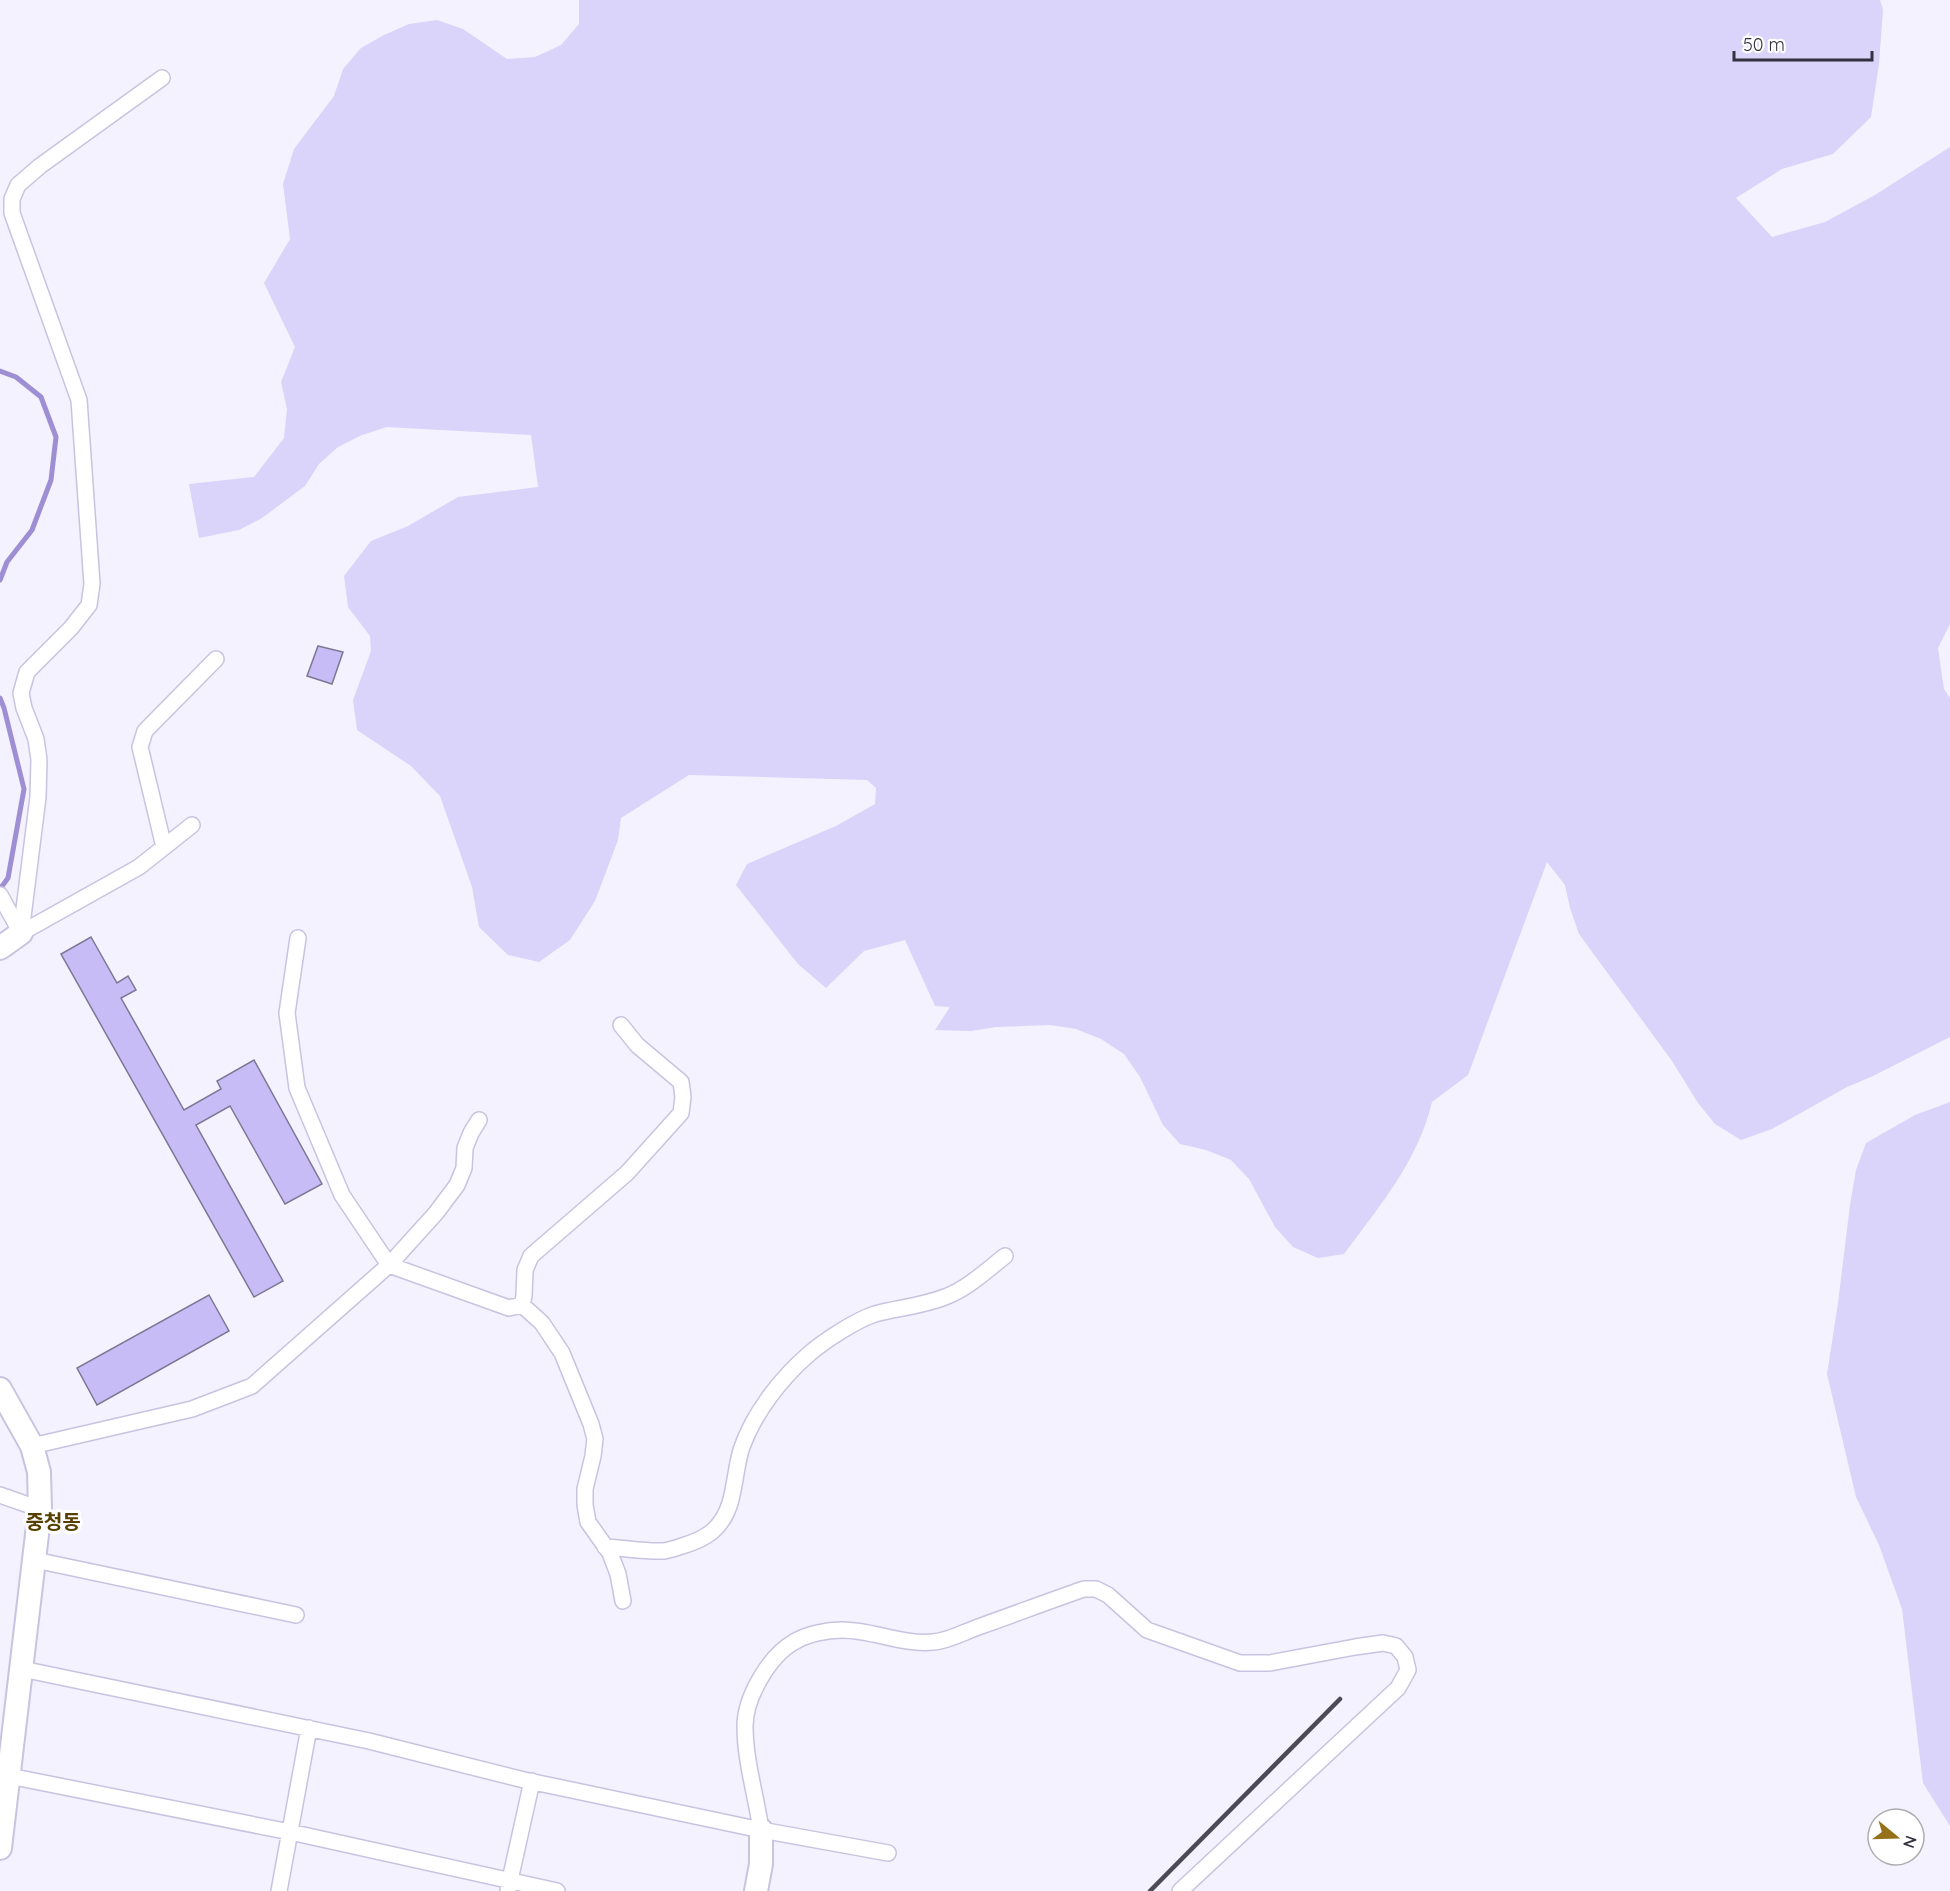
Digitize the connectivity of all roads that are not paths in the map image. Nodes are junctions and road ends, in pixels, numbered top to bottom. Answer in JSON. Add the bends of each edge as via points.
{"nodes":[{"id":1,"x":162,"y":78,"type":"dead end"},
{"id":2,"x":216,"y":659,"type":"dead end"},
{"id":3,"x":192,"y":825,"type":"dead end"},
{"id":4,"x":164,"y":847,"type":"junction"},
{"id":5,"x":2,"y":898,"type":"edge"},
{"id":6,"x":21,"y":933,"type":"junction"},
{"id":7,"x":298,"y":938,"type":"dead end"},
{"id":8,"x":0,"y":948,"type":"edge"},
{"id":9,"x":621,"y":1025,"type":"dead end"},
{"id":10,"x":479,"y":1120,"type":"dead end"},
{"id":11,"x":1005,"y":1256,"type":"dead end"},
{"id":12,"x":388,"y":1265,"type":"junction"},
{"id":13,"x":522,"y":1305,"type":"junction"},
{"id":14,"x":0,"y":1389,"type":"edge"},
{"id":15,"x":32,"y":1446,"type":"junction"},
{"id":16,"x":0,"y":1495,"type":"edge"},
{"id":17,"x":40,"y":1509,"type":"junction"},
{"id":18,"x":605,"y":1547,"type":"junction"},
{"id":19,"x":34,"y":1560,"type":"junction"},
{"id":20,"x":623,"y":1601,"type":"dead end"},
{"id":21,"x":296,"y":1615,"type":"dead end"},
{"id":22,"x":22,"y":1669,"type":"junction"},
{"id":23,"x":309,"y":1728,"type":"junction"},
{"id":24,"x":9,"y":1776,"type":"junction"},
{"id":25,"x":532,"y":1781,"type":"junction"},
{"id":26,"x":761,"y":1830,"type":"junction"},
{"id":27,"x":290,"y":1832,"type":"junction"},
{"id":28,"x":0,"y":1848,"type":"edge"},
{"id":29,"x":888,"y":1853,"type":"dead end"},
{"id":30,"x":508,"y":1886,"type":"edge"},
{"id":31,"x":279,"y":1891,"type":"edge"},
{"id":32,"x":557,"y":1891,"type":"edge"},
{"id":33,"x":756,"y":1891,"type":"edge"},
{"id":34,"x":1180,"y":1891,"type":"edge"}],
"edges":[{"from":1,"to":6,"type":"street","via":[[40,166],[18,185],[12,199],[12,213],[79,400],[92,584],[89,605],[27,672],[21,693],[39,760]]},
{"from":2,"to":4,"type":"street","via":[[145,731],[140,747]]},
{"from":3,"to":4,"type":"street"},
{"from":4,"to":6,"type":"street","via":[[139,867]]},
{"from":5,"to":6,"type":"street"},
{"from":6,"to":8,"type":"street"},
{"from":7,"to":12,"type":"street","via":[[287,1013],[297,1088],[342,1195]]},
{"from":9,"to":13,"type":"street","via":[[637,1045],[681,1082],[681,1113],[627,1173],[531,1256],[525,1270]]},
{"from":10,"to":12,"type":"street","via":[[465,1148],[458,1185]]},
{"from":11,"to":18,"type":"street","via":[[948,1296],[873,1315],[810,1353],[768,1399],[748,1431],[730,1503],[713,1532],[699,1541],[666,1551]]},
{"from":12,"to":13,"type":"street","via":[[509,1308]]},
{"from":12,"to":15,"type":"street","via":[[252,1386],[192,1409]]},
{"from":13,"to":18,"type":"street","via":[[542,1323],[562,1353],[591,1424],[595,1439],[585,1505],[588,1522]]},
{"from":14,"to":15,"type":"street"},
{"from":15,"to":17,"type":"street","via":[[39,1472]]},
{"from":16,"to":17,"type":"street"},
{"from":17,"to":19,"type":"street"},
{"from":18,"to":20,"type":"street","via":[[618,1574]]},
{"from":19,"to":21,"type":"street"},
{"from":19,"to":22,"type":"street"},
{"from":22,"to":23,"type":"street"},
{"from":22,"to":24,"type":"street"},
{"from":23,"to":25,"type":"street"},
{"from":23,"to":27,"type":"street"},
{"from":24,"to":27,"type":"street"},
{"from":24,"to":28,"type":"street"},
{"from":25,"to":26,"type":"street"},
{"from":25,"to":30,"type":"street"},
{"from":26,"to":29,"type":"street"},
{"from":26,"to":33,"type":"street"},
{"from":26,"to":34,"type":"street","via":[[747,1753],[745,1724],[750,1698],[779,1654],[794,1641],[823,1632],[844,1630],[934,1642],[1067,1594],[1096,1589],[1148,1630],[1240,1663],[1270,1663],[1383,1643],[1396,1646],[1408,1670],[1398,1688]]},
{"from":27,"to":30,"type":"street"},
{"from":27,"to":31,"type":"street"},
{"from":30,"to":32,"type":"street"}]}
